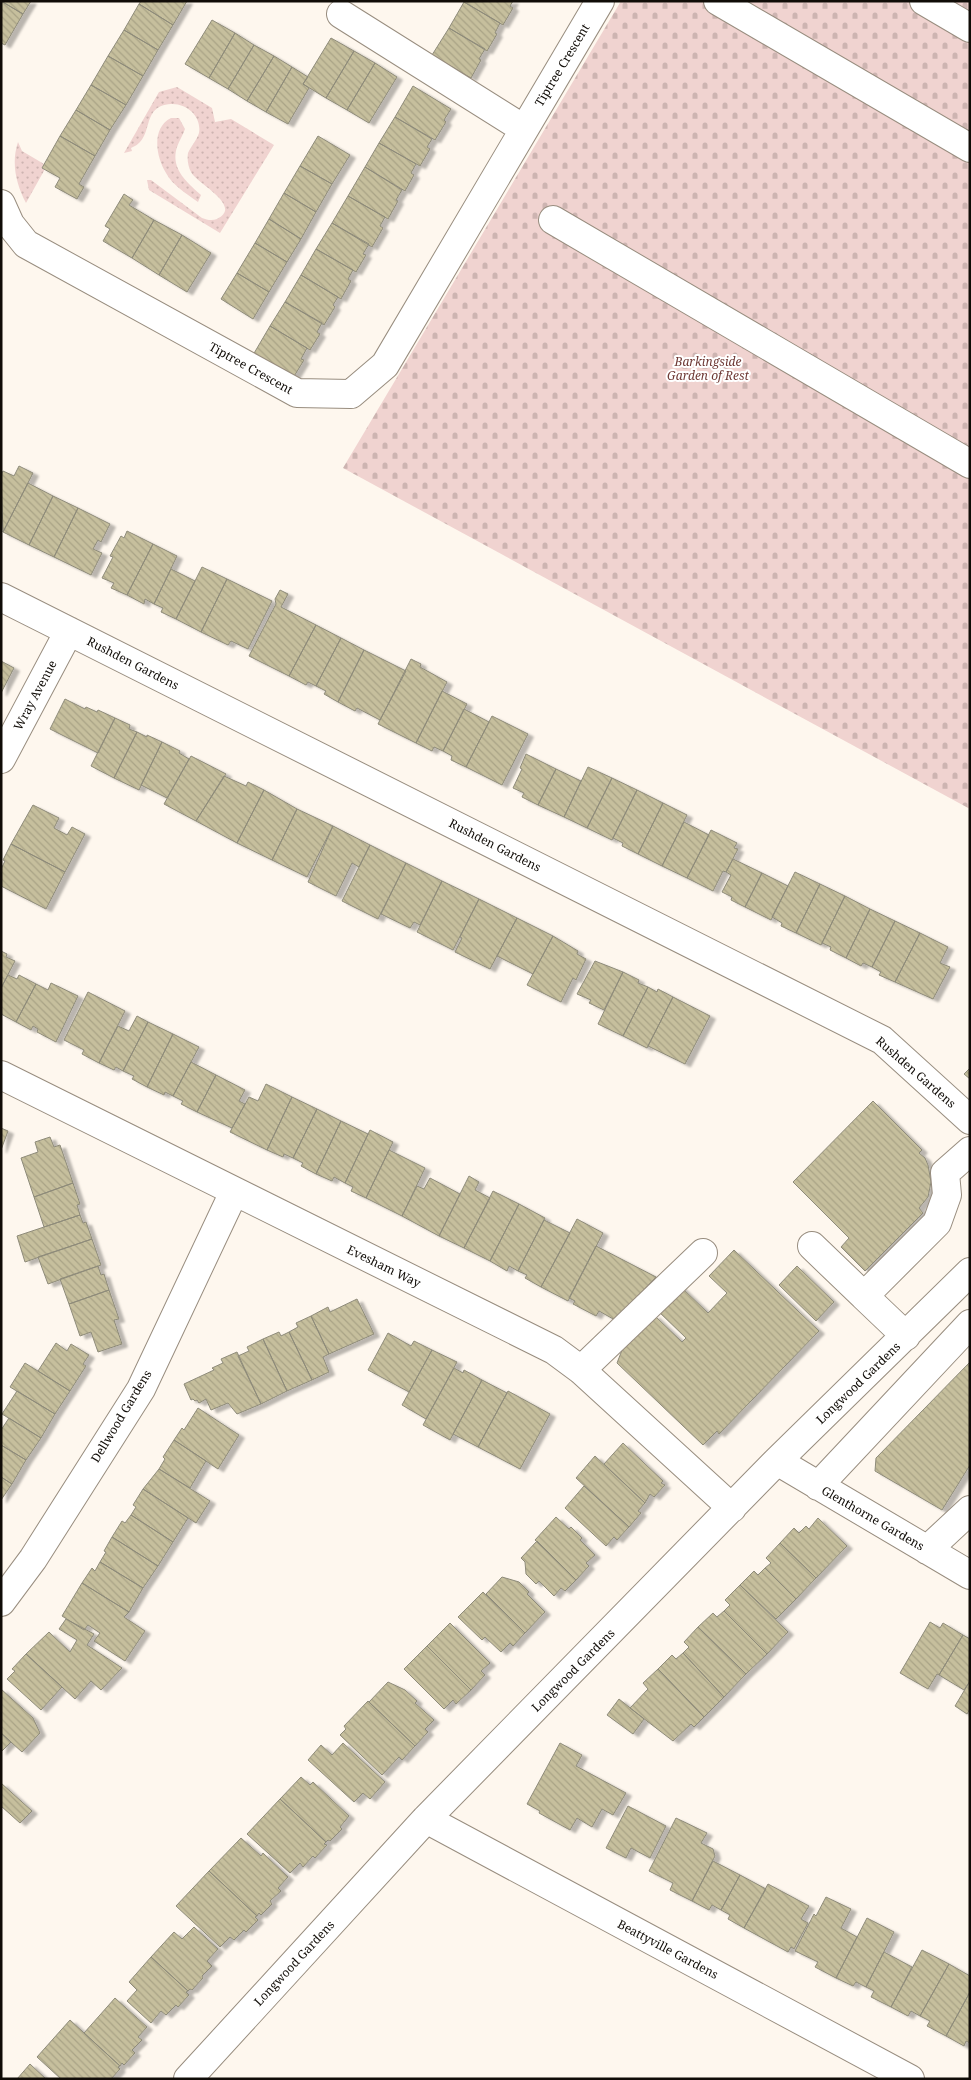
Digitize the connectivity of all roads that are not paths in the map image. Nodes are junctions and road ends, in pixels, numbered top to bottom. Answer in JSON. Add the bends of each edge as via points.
{"nodes":[{"id":1,"x":600,"y":1,"type":"edge"},
{"id":2,"x":718,"y":1,"type":"edge"},
{"id":3,"x":924,"y":1,"type":"edge"},
{"id":4,"x":341,"y":14,"type":"dead end"},
{"id":5,"x":970,"y":28,"type":"edge"},
{"id":6,"x":524,"y":129,"type":"junction"},
{"id":7,"x":970,"y":148,"type":"edge"},
{"id":8,"x":1,"y":204,"type":"edge"},
{"id":9,"x":553,"y":220,"type":"dead end"},
{"id":10,"x":970,"y":464,"type":"edge"},
{"id":11,"x":1,"y":597,"type":"edge"},
{"id":12,"x":69,"y":631,"type":"junction"},
{"id":13,"x":1,"y":759,"type":"edge"},
{"id":14,"x":1,"y":1075,"type":"edge"},
{"id":15,"x":970,"y":1120,"type":"edge"},
{"id":16,"x":970,"y":1151,"type":"edge"},
{"id":17,"x":234,"y":1192,"type":"junction"},
{"id":18,"x":812,"y":1246,"type":"dead end"},
{"id":19,"x":703,"y":1252,"type":"dead end"},
{"id":20,"x":970,"y":1272,"type":"edge"},
{"id":21,"x":864,"y":1296,"type":"junction"},
{"id":22,"x":970,"y":1324,"type":"edge"},
{"id":23,"x":906,"y":1336,"type":"junction"},
{"id":24,"x":581,"y":1370,"type":"junction"},
{"id":25,"x":777,"y":1462,"type":"junction"},
{"id":26,"x":818,"y":1486,"type":"junction"},
{"id":27,"x":732,"y":1508,"type":"junction"},
{"id":28,"x":970,"y":1510,"type":"edge"},
{"id":29,"x":927,"y":1550,"type":"junction"},
{"id":30,"x":970,"y":1575,"type":"edge"},
{"id":31,"x":1,"y":1602,"type":"edge"},
{"id":32,"x":426,"y":1819,"type":"junction"},
{"id":33,"x":188,"y":2079,"type":"edge"},
{"id":34,"x":910,"y":2079,"type":"edge"}],
"edges":[{"from":1,"to":6,"type":"street","name":"Tiptree Crescent"},
{"from":2,"to":7,"type":"street"},
{"from":3,"to":5,"type":"street"},
{"from":4,"to":6,"type":"street"},
{"from":6,"to":8,"type":"street","name":"Tiptree Crescent","via":[[384,365],[351,394],[297,393],[26,244],[10,224]]},
{"from":9,"to":10,"type":"street"},
{"from":11,"to":12,"type":"street","name":"Rushden Gardens"},
{"from":12,"to":13,"type":"street","name":"Wray Avenue"},
{"from":12,"to":15,"type":"street","name":"Rushden Gardens","via":[[882,1040]]},
{"from":14,"to":17,"type":"street","name":"Evesham Way"},
{"from":16,"to":21,"type":"street","via":[[945,1174],[947,1195],[937,1223]]},
{"from":17,"to":24,"type":"street","name":"Evesham Way","via":[[554,1350]]},
{"from":17,"to":31,"type":"street","name":"Dellwood Gardens","via":[[141,1388],[33,1559]]},
{"from":18,"to":21,"type":"street"},
{"from":19,"to":24,"type":"street"},
{"from":20,"to":23,"type":"street","name":"Longwood Gardens"},
{"from":21,"to":23,"type":"street"},
{"from":22,"to":26,"type":"street"},
{"from":23,"to":25,"type":"street","name":"Longwood Gardens"},
{"from":24,"to":27,"type":"street","name":"Evesham Way"},
{"from":25,"to":26,"type":"street","name":"Glenthorne Gardens"},
{"from":25,"to":27,"type":"street","name":"Longwood Gardens"},
{"from":26,"to":29,"type":"street","name":"Glenthorne Gardens"},
{"from":27,"to":32,"type":"street","name":"Longwood Gardens"},
{"from":28,"to":29,"type":"street"},
{"from":29,"to":30,"type":"street","name":"Glenthorne Gardens"},
{"from":32,"to":33,"type":"street","name":"Longwood Gardens"},
{"from":32,"to":34,"type":"street","name":"Beattyville Gardens"}]}
